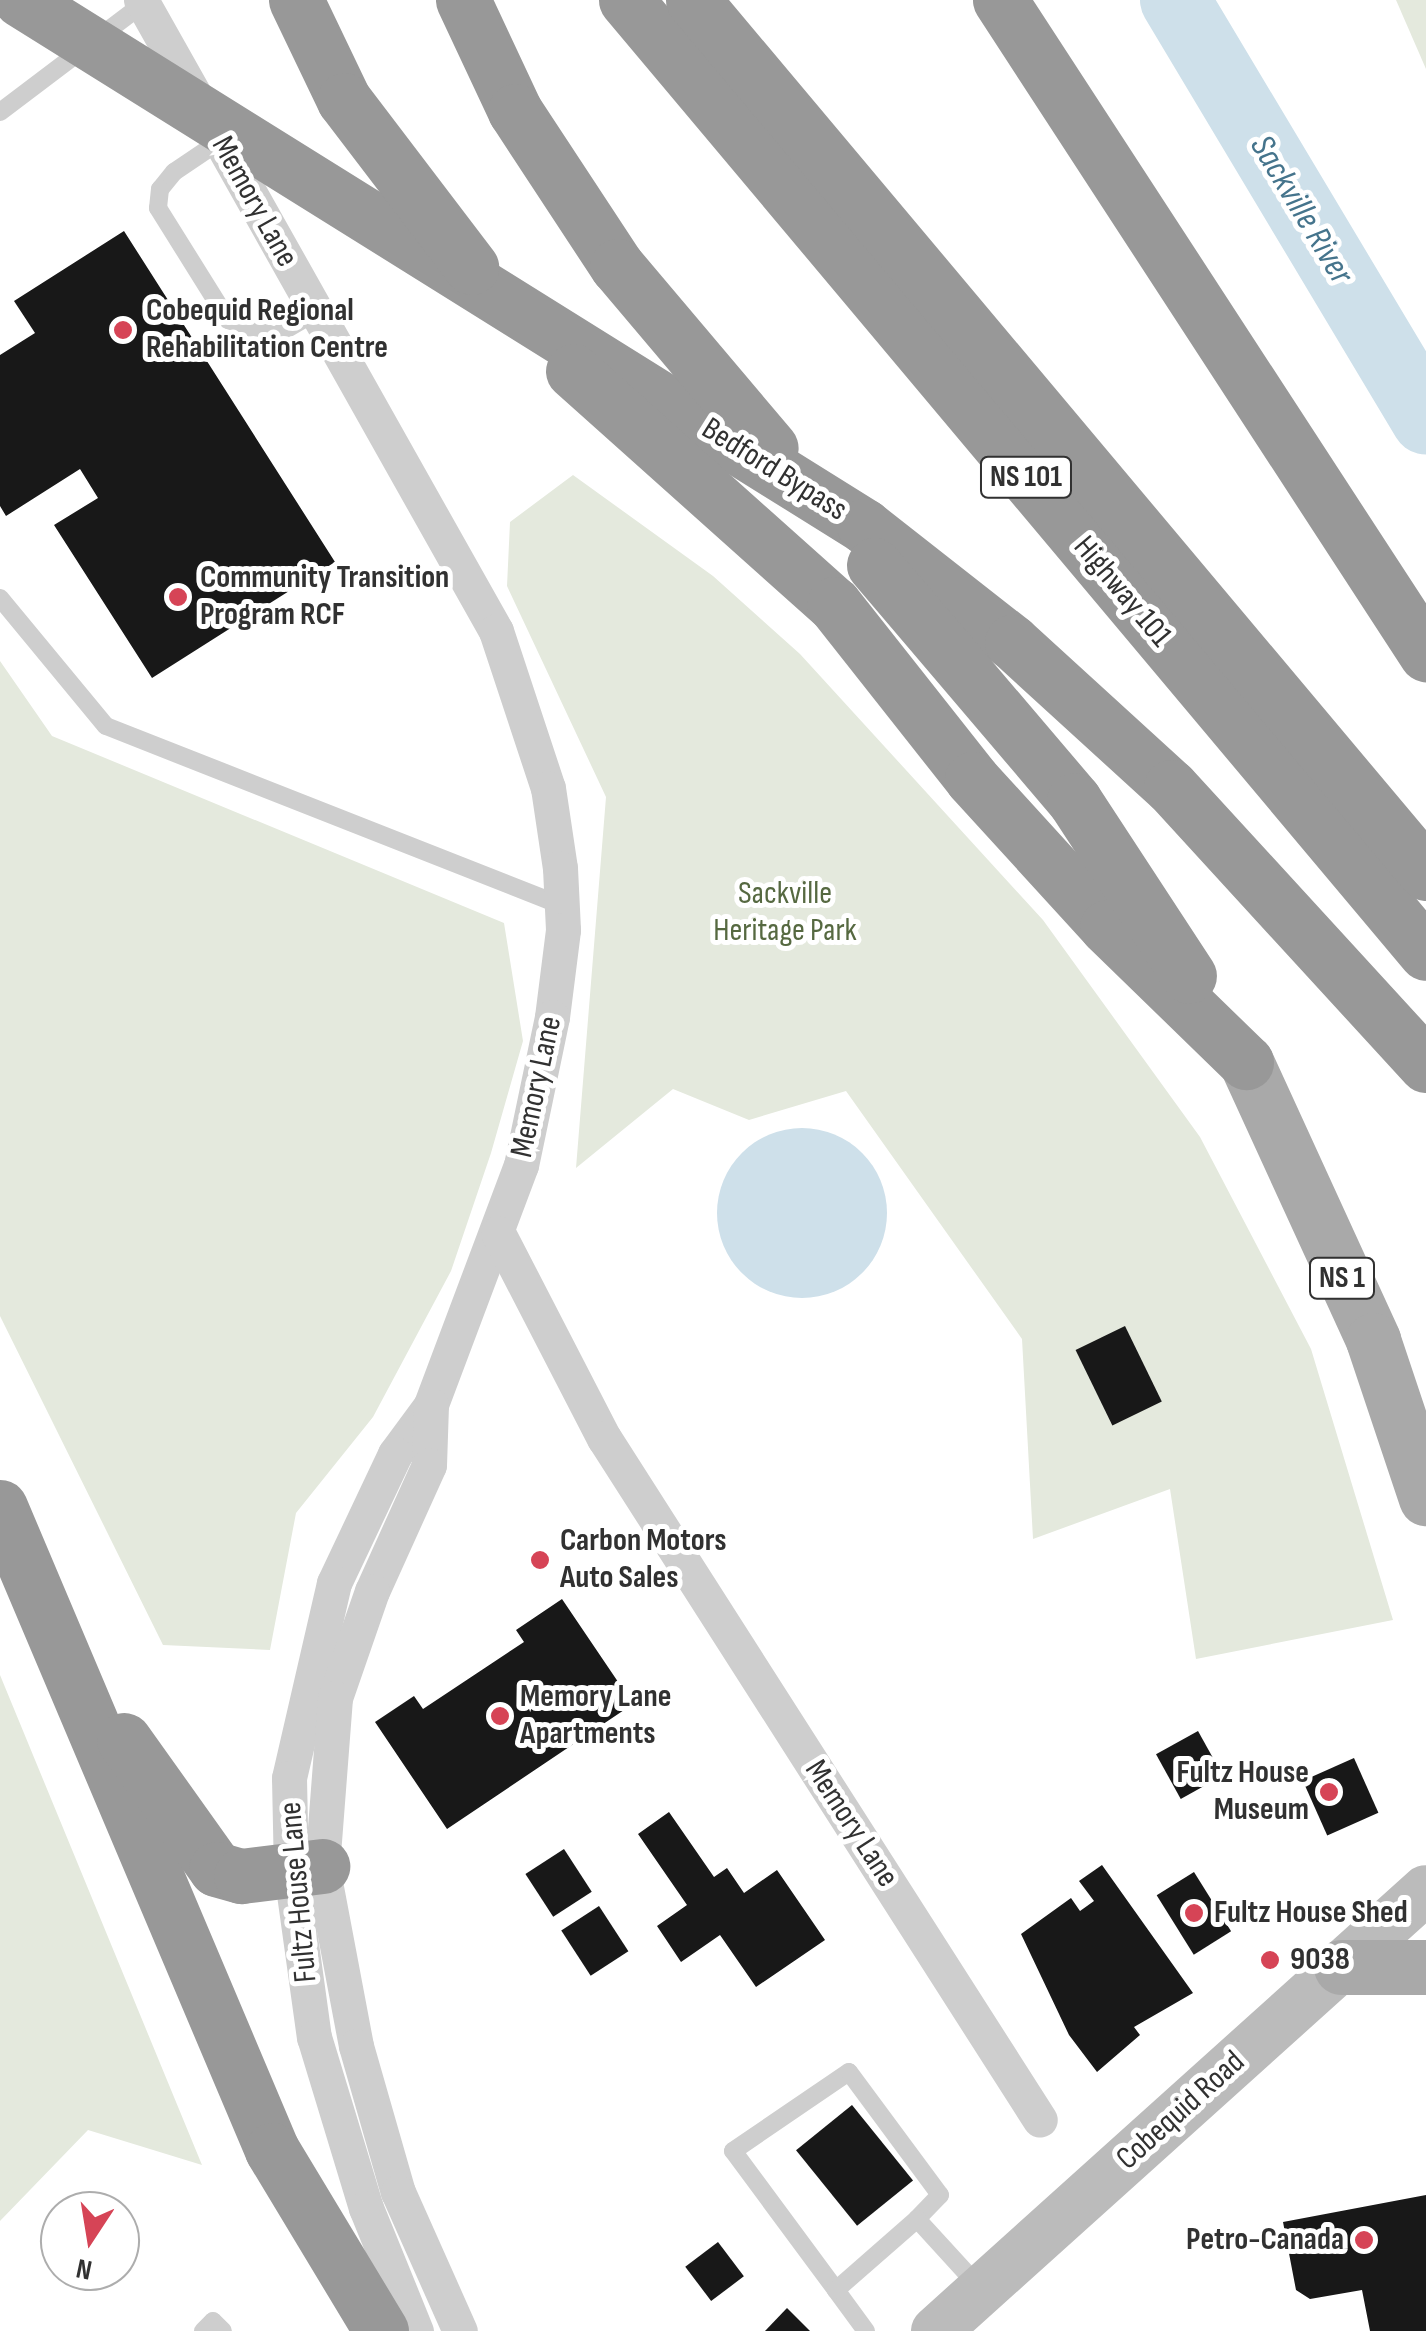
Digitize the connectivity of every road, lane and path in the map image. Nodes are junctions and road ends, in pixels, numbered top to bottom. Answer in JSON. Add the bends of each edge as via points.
{"nodes":[{"id":1,"x":21,"y":0,"type":"edge"},
{"id":2,"x":296,"y":0,"type":"edge"},
{"id":3,"x":462,"y":0,"type":"edge"},
{"id":4,"x":626,"y":0,"type":"edge"},
{"id":5,"x":693,"y":0,"type":"edge"},
{"id":6,"x":1000,"y":0,"type":"edge"},
{"id":7,"x":142,"y":2,"type":"edge"},
{"id":8,"x":0,"y":112,"type":"edge"},
{"id":9,"x":220,"y":141,"type":"junction"},
{"id":10,"x":316,"y":312,"type":"junction"},
{"id":11,"x":0,"y":598,"type":"edge"},
{"id":12,"x":1426,"y":654,"type":"edge"},
{"id":13,"x":1426,"y":873,"type":"edge"},
{"id":14,"x":562,"y":906,"type":"junction"},
{"id":15,"x":1426,"y":954,"type":"edge"},
{"id":16,"x":1246,"y":1062,"type":"junction"},
{"id":17,"x":1426,"y":1065,"type":"edge"},
{"id":18,"x":498,"y":1233,"type":"junction"},
{"id":19,"x":1426,"y":1498,"type":"edge"},
{"id":20,"x":0,"y":1507,"type":"edge"},
{"id":21,"x":60,"y":1647,"type":"junction"},
{"id":22,"x":307,"y":1869,"type":"junction"},
{"id":23,"x":1426,"y":1890,"type":"edge"},
{"id":24,"x":1341,"y":1967,"type":"junction"},
{"id":25,"x":1426,"y":1967,"type":"edge"},
{"id":26,"x":1040,"y":2120,"type":"dead end"},
{"id":27,"x":917,"y":2218,"type":"junction"},
{"id":28,"x":981,"y":2289,"type":"junction"},
{"id":29,"x":836,"y":2290,"type":"junction"},
{"id":30,"x":203,"y":2331,"type":"edge"},
{"id":31,"x":223,"y":2331,"type":"edge"},
{"id":32,"x":381,"y":2331,"type":"edge"},
{"id":33,"x":416,"y":2331,"type":"edge"},
{"id":34,"x":460,"y":2331,"type":"edge"},
{"id":35,"x":866,"y":2331,"type":"edge"},
{"id":36,"x":936,"y":2331,"type":"edge"}],
"edges":[{"from":1,"to":17,"type":"highway","name":"Bedford Bypass","via":[[864,526],[1012,642],[1171,787]]},
{"from":2,"to":16,"type":"highway","via":[[344,100],[483,284],[650,445],[834,604],[972,778],[1106,927]]},
{"from":3,"to":16,"type":"highway","via":[[515,111],[617,266],[1074,800]]},
{"from":4,"to":15,"type":"highway","name":"Highway 101","number":"NS 101"},
{"from":5,"to":13,"type":"highway","name":"Highway 101","number":"NS 101"},
{"from":6,"to":12,"type":"highway"},
{"from":7,"to":8,"type":"lane"},
{"from":7,"to":9,"type":"street","name":"Memory Lane"},
{"from":9,"to":10,"type":"street","name":"Memory Lane"},
{"from":9,"to":10,"type":"lane","via":[[174,172],[160,189],[158,208],[228,320],[275,336]]},
{"from":10,"to":14,"type":"street","name":"Memory Lane","via":[[496,631],[548,788]]},
{"from":11,"to":14,"type":"lane","via":[[106,726]]},
{"from":14,"to":18,"type":"street","name":"Memory Lane","via":[[552,1017],[521,1165]]},
{"from":16,"to":19,"type":"main road","number":"NS 1","via":[[1373,1340]]},
{"from":18,"to":22,"type":"street","name":"Fultz House Lane","via":[[432,1405],[395,1454],[334,1583],[290,1778]]},
{"from":18,"to":26,"type":"street","name":"Memory Lane","via":[[604,1438]]},
{"from":20,"to":21,"type":"highway"},
{"from":21,"to":22,"type":"highway","via":[[216,1869],[240,1876]]},
{"from":21,"to":32,"type":"highway","via":[[272,2150]]},
{"from":22,"to":33,"type":"street","name":"Fultz House Lane","via":[[314,2037],[366,2208]]},
{"from":22,"to":34,"type":"street","name":"Fultz House Lane","via":[[398,2192]]},
{"from":23,"to":24,"type":"main road","name":"Cobequid Road"},
{"from":24,"to":25,"type":"main road"},
{"from":24,"to":28,"type":"main road","name":"Cobequid Road"},
{"from":27,"to":28,"type":"lane"},
{"from":27,"to":29,"type":"lane"},
{"from":27,"to":29,"type":"lane","via":[[940,2195],[848,2072],[733,2152]]},
{"from":28,"to":36,"type":"main road","name":"Cobequid Road"},
{"from":29,"to":35,"type":"lane"},
{"from":30,"to":31,"type":"lane","via":[[213,2320]]}]}
